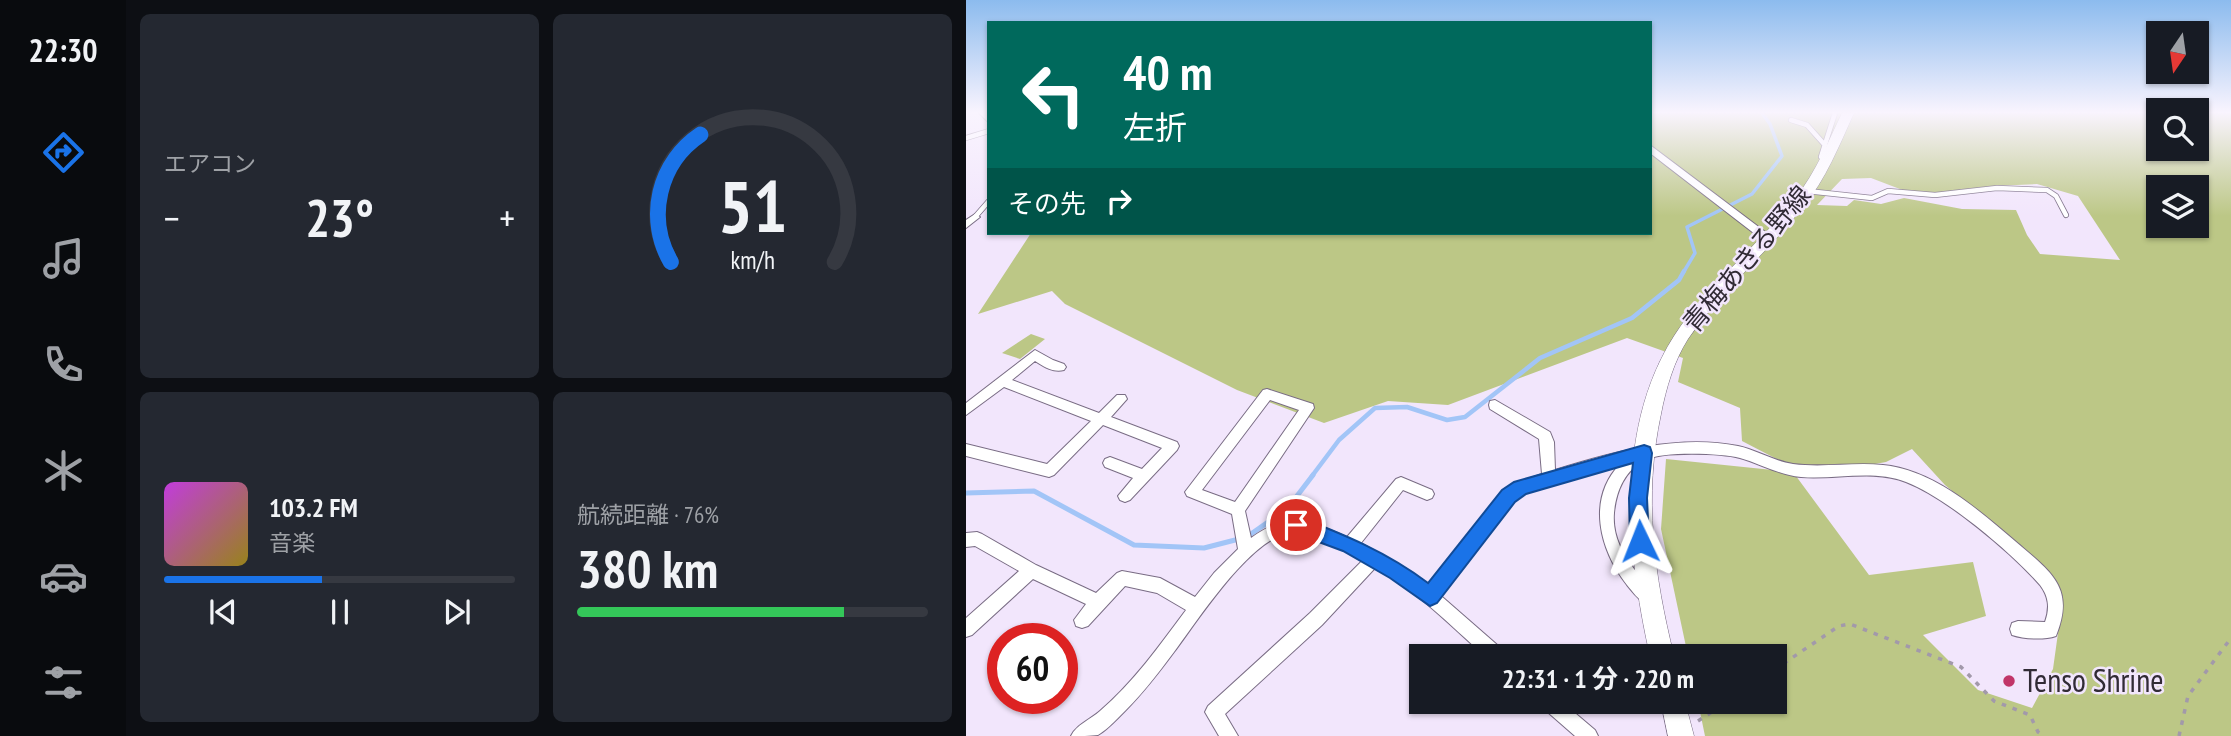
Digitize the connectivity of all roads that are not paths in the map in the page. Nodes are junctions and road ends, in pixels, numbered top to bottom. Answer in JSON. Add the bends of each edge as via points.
{"nodes":[{"id":1,"x":1823,"y":147,"type":"edge"},
{"id":2,"x":1832,"y":147,"type":"edge"},
{"id":3,"x":1652,"y":150,"type":"edge"},
{"id":4,"x":1825,"y":161,"type":"junction"},
{"id":5,"x":1807,"y":191,"type":"junction"},
{"id":6,"x":1717,"y":200,"type":"joint"},
{"id":7,"x":987,"y":203,"type":"edge"},
{"id":8,"x":2066,"y":215,"type":"dead end"},
{"id":9,"x":975,"y":217,"type":"joint"},
{"id":10,"x":966,"y":225,"type":"edge"},
{"id":11,"x":1768,"y":239,"type":"junction"},
{"id":12,"x":1060,"y":367,"type":"dead end"},
{"id":13,"x":1004,"y":382,"type":"junction"},
{"id":14,"x":1121,"y":399,"type":"dead end"},
{"id":15,"x":1495,"y":405,"type":"dead end"},
{"id":16,"x":966,"y":411,"type":"edge"},
{"id":17,"x":1102,"y":419,"type":"junction"},
{"id":18,"x":966,"y":450,"type":"edge"},
{"id":19,"x":1644,"y":453,"type":"junction"},
{"id":20,"x":1110,"y":463,"type":"dead end"},
{"id":21,"x":1145,"y":475,"type":"junction"},
{"id":22,"x":1549,"y":479,"type":"junction"},
{"id":23,"x":1427,"y":494,"type":"dead end"},
{"id":24,"x":1125,"y":496,"type":"dead end"},
{"id":25,"x":1238,"y":510,"type":"junction"},
{"id":26,"x":966,"y":540,"type":"edge"},
{"id":27,"x":1350,"y":545,"type":"junction"},
{"id":28,"x":1246,"y":549,"type":"junction"},
{"id":29,"x":1373,"y":559,"type":"junction"},
{"id":30,"x":1031,"y":570,"type":"junction"},
{"id":31,"x":1430,"y":596,"type":"junction"},
{"id":32,"x":1647,"y":596,"type":"junction"},
{"id":33,"x":1098,"y":602,"type":"junction"},
{"id":34,"x":1198,"y":608,"type":"junction"},
{"id":35,"x":1082,"y":620,"type":"dead end"},
{"id":36,"x":966,"y":629,"type":"edge"},
{"id":37,"x":2018,"y":629,"type":"dead end"},
{"id":38,"x":1484,"y":644,"type":"edge"},
{"id":39,"x":1659,"y":644,"type":"edge"},
{"id":40,"x":1563,"y":714,"type":"edge"},
{"id":41,"x":1676,"y":714,"type":"edge"},
{"id":42,"x":1681,"y":735,"type":"edge"},
{"id":43,"x":1080,"y":736,"type":"edge"},
{"id":44,"x":1229,"y":736,"type":"edge"},
{"id":45,"x":1589,"y":736,"type":"edge"}],
"edges":[{"from":1,"to":4,"type":"lane"},
{"from":2,"to":4,"type":"main road","name":"青梅あきる野線"},
{"from":3,"to":6,"type":"street"},
{"from":4,"to":5,"type":"main road","name":"青梅あきる野線"},
{"from":5,"to":8,"type":"lane","via":[[1872,198],[1888,191],[1935,195],[1997,188],[2047,190],[2056,196]]},
{"from":5,"to":11,"type":"main road","name":"青梅あきる野線"},
{"from":6,"to":11,"type":"street"},
{"from":7,"to":9,"type":"lane"},
{"from":9,"to":10,"type":"street"},
{"from":11,"to":19,"type":"main road","name":"青梅あきる野線","via":[[1679,340],[1661,377]]},
{"from":12,"to":13,"type":"street","via":[[1035,355]]},
{"from":13,"to":16,"type":"street"},
{"from":13,"to":17,"type":"street"},
{"from":14,"to":17,"type":"street"},
{"from":15,"to":22,"type":"street","via":[[1545,436]]},
{"from":17,"to":18,"type":"street","via":[[1049,471]]},
{"from":17,"to":21,"type":"street","via":[[1172,446]]},
{"from":19,"to":22,"type":"street"},
{"from":19,"to":32,"type":"main road","name":"青梅あきる野線","via":[[1638,498]]},
{"from":19,"to":32,"type":"street","via":[[1620,473],[1605,514],[1608,540],[1620,566]]},
{"from":19,"to":37,"type":"street","via":[[1737,452],[1793,470],[1894,472],[1918,480],[1989,529],[2054,590],[2058,616],[2050,630]]},
{"from":20,"to":21,"type":"street"},
{"from":21,"to":24,"type":"street"},
{"from":22,"to":31,"type":"street","via":[[1508,496]]},
{"from":23,"to":27,"type":"street","via":[[1401,483]]},
{"from":25,"to":25,"type":"street","via":[[1293,430],[1308,408],[1267,394],[1192,492]]},
{"from":25,"to":28,"type":"street"},
{"from":26,"to":30,"type":"street","via":[[977,539]]},
{"from":27,"to":28,"type":"street","via":[[1296,525],[1285,526]]},
{"from":27,"to":29,"type":"street"},
{"from":28,"to":34,"type":"street"},
{"from":29,"to":31,"type":"street"},
{"from":29,"to":44,"type":"street","via":[[1348,588],[1214,712]]},
{"from":30,"to":33,"type":"street"},
{"from":30,"to":36,"type":"street"},
{"from":31,"to":38,"type":"street"},
{"from":32,"to":39,"type":"main road","name":"青梅あきる野線"},
{"from":33,"to":34,"type":"street","via":[[1122,578],[1160,586]]},
{"from":33,"to":35,"type":"street"},
{"from":34,"to":43,"type":"street","via":[[1136,686]]},
{"from":40,"to":45,"type":"street"},
{"from":41,"to":42,"type":"main road"}]}
